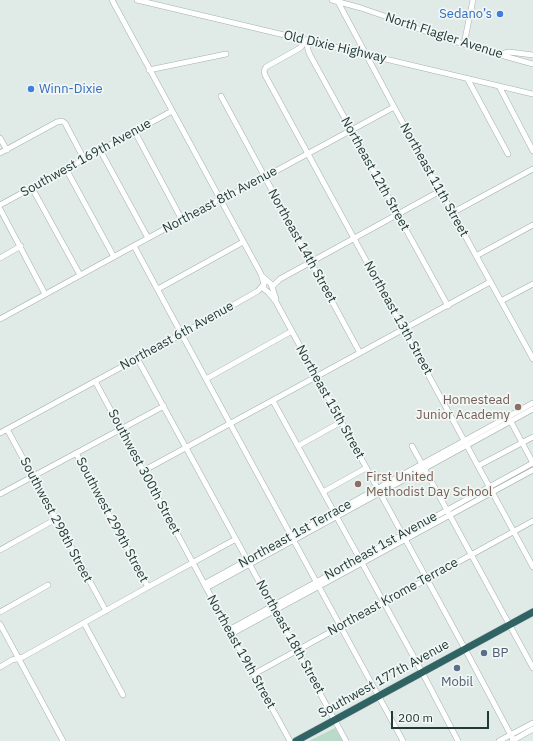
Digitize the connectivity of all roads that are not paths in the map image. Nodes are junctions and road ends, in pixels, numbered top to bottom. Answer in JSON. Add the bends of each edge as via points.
{"nodes":[{"id":1,"x":112,"y":0,"type":"edge"},
{"id":2,"x":118,"y":0,"type":"edge"},
{"id":3,"x":137,"y":0,"type":"edge"},
{"id":4,"x":335,"y":0,"type":"edge"},
{"id":5,"x":472,"y":0,"type":"edge"},
{"id":6,"x":117,"y":9,"type":"junction"},
{"id":7,"x":307,"y":40,"type":"junction"},
{"id":8,"x":464,"y":44,"type":"junction"},
{"id":9,"x":226,"y":54,"type":"dead end"},
{"id":10,"x":366,"y":54,"type":"junction"},
{"id":11,"x":497,"y":54,"type":"junction"},
{"id":12,"x":533,"y":55,"type":"edge"},
{"id":13,"x":382,"y":58,"type":"junction"},
{"id":14,"x":533,"y":64,"type":"edge"},
{"id":15,"x":374,"y":69,"type":"junction"},
{"id":16,"x":149,"y":70,"type":"junction"},
{"id":17,"x":467,"y":78,"type":"junction"},
{"id":18,"x":500,"y":86,"type":"junction"},
{"id":19,"x":533,"y":94,"type":"edge"},
{"id":20,"x":221,"y":96,"type":"dead end"},
{"id":21,"x":394,"y":107,"type":"junction"},
{"id":22,"x":172,"y":112,"type":"junction"},
{"id":23,"x":351,"y":130,"type":"junction"},
{"id":24,"x":134,"y":132,"type":"junction"},
{"id":25,"x":0,"y":138,"type":"edge"},
{"id":26,"x":7,"y":150,"type":"junction"},
{"id":27,"x":100,"y":150,"type":"junction"},
{"id":28,"x":533,"y":151,"type":"edge"},
{"id":29,"x":0,"y":153,"type":"edge"},
{"id":30,"x":308,"y":153,"type":"junction"},
{"id":31,"x":508,"y":154,"type":"dead end"},
{"id":32,"x":84,"y":159,"type":"junction"},
{"id":33,"x":66,"y":169,"type":"junction"},
{"id":34,"x":533,"y":169,"type":"edge"},
{"id":35,"x":265,"y":177,"type":"junction"},
{"id":36,"x":32,"y":188,"type":"junction"},
{"id":37,"x":440,"y":191,"type":"junction"},
{"id":38,"x":220,"y":200,"type":"junction"},
{"id":39,"x":0,"y":205,"type":"edge"},
{"id":40,"x":0,"y":209,"type":"edge"},
{"id":41,"x":452,"y":213,"type":"junction"},
{"id":42,"x":398,"y":214,"type":"junction"},
{"id":43,"x":182,"y":220,"type":"junction"},
{"id":44,"x":533,"y":225,"type":"edge"},
{"id":45,"x":148,"y":238,"type":"junction"},
{"id":46,"x":354,"y":238,"type":"junction"},
{"id":47,"x":243,"y":242,"type":"junction"},
{"id":48,"x":20,"y":246,"type":"junction"},
{"id":49,"x":134,"y":246,"type":"junction"},
{"id":50,"x":476,"y":256,"type":"junction"},
{"id":51,"x":114,"y":257,"type":"junction"},
{"id":52,"x":0,"y":258,"type":"edge"},
{"id":53,"x":311,"y":262,"type":"junction"},
{"id":54,"x":80,"y":275,"type":"junction"},
{"id":55,"x":490,"y":282,"type":"junction"},
{"id":56,"x":533,"y":284,"type":"edge"},
{"id":57,"x":268,"y":286,"type":"junction"},
{"id":58,"x":158,"y":289,"type":"junction"},
{"id":59,"x":46,"y":294,"type":"junction"},
{"id":60,"x":501,"y":301,"type":"junction"},
{"id":61,"x":448,"y":306,"type":"junction"},
{"id":62,"x":0,"y":319,"type":"edge"},
{"id":63,"x":404,"y":329,"type":"junction"},
{"id":64,"x":292,"y":331,"type":"junction"},
{"id":65,"x":182,"y":334,"type":"junction"},
{"id":66,"x":360,"y":353,"type":"junction"},
{"id":67,"x":137,"y":358,"type":"junction"},
{"id":68,"x":533,"y":359,"type":"edge"},
{"id":69,"x":317,"y":377,"type":"junction"},
{"id":70,"x":206,"y":379,"type":"junction"},
{"id":71,"x":95,"y":381,"type":"junction"},
{"id":72,"x":273,"y":401,"type":"junction"},
{"id":73,"x":533,"y":403,"type":"edge"},
{"id":74,"x":164,"y":406,"type":"junction"},
{"id":75,"x":533,"y":409,"type":"edge"},
{"id":76,"x":509,"y":419,"type":"junction"},
{"id":77,"x":342,"y":422,"type":"junction"},
{"id":78,"x":230,"y":424,"type":"junction"},
{"id":79,"x":121,"y":428,"type":"junction"},
{"id":80,"x":7,"y":429,"type":"junction"},
{"id":81,"x":0,"y":433,"type":"edge"},
{"id":82,"x":533,"y":437,"type":"edge"},
{"id":83,"x":466,"y":443,"type":"junction"},
{"id":84,"x":522,"y":443,"type":"junction"},
{"id":85,"x":298,"y":446,"type":"junction"},
{"id":86,"x":412,"y":446,"type":"dead end"},
{"id":87,"x":187,"y":448,"type":"junction"},
{"id":88,"x":76,"y":453,"type":"junction"},
{"id":89,"x":533,"y":463,"type":"edge"},
{"id":90,"x":423,"y":466,"type":"junction"},
{"id":91,"x":478,"y":466,"type":"junction"},
{"id":92,"x":366,"y":468,"type":"junction"},
{"id":93,"x":533,"y":470,"type":"edge"},
{"id":94,"x":144,"y":472,"type":"junction"},
{"id":95,"x":32,"y":476,"type":"junction"},
{"id":96,"x":491,"y":489,"type":"junction"},
{"id":97,"x":379,"y":490,"type":"junction"},
{"id":98,"x":323,"y":492,"type":"junction"},
{"id":99,"x":0,"y":494,"type":"edge"},
{"id":100,"x":448,"y":513,"type":"junction"},
{"id":101,"x":335,"y":514,"type":"junction"},
{"id":102,"x":56,"y":519,"type":"junction"},
{"id":103,"x":533,"y":521,"type":"edge"},
{"id":104,"x":514,"y":532,"type":"junction"},
{"id":105,"x":404,"y":537,"type":"junction"},
{"id":106,"x":292,"y":538,"type":"junction"},
{"id":107,"x":236,"y":539,"type":"junction"},
{"id":108,"x":0,"y":550,"type":"edge"},
{"id":109,"x":471,"y":555,"type":"junction"},
{"id":110,"x":360,"y":561,"type":"junction"},
{"id":111,"x":248,"y":562,"type":"junction"},
{"id":112,"x":193,"y":563,"type":"junction"},
{"id":113,"x":533,"y":567,"type":"edge"},
{"id":114,"x":427,"y":579,"type":"junction"},
{"id":115,"x":317,"y":584,"type":"junction"},
{"id":116,"x":48,"y":586,"type":"dead end"},
{"id":117,"x":205,"y":586,"type":"junction"},
{"id":118,"x":148,"y":587,"type":"junction"},
{"id":119,"x":384,"y":603,"type":"junction"},
{"id":120,"x":274,"y":608,"type":"junction"},
{"id":121,"x":106,"y":611,"type":"junction"},
{"id":122,"x":0,"y":612,"type":"edge"},
{"id":123,"x":533,"y":612,"type":"edge"},
{"id":124,"x":84,"y":623,"type":"junction"},
{"id":125,"x":0,"y":624,"type":"edge"},
{"id":126,"x":509,"y":625,"type":"junction"},
{"id":127,"x":340,"y":626,"type":"junction"},
{"id":128,"x":230,"y":632,"type":"junction"},
{"id":129,"x":465,"y":649,"type":"junction"},
{"id":130,"x":296,"y":650,"type":"junction"},
{"id":131,"x":19,"y":658,"type":"junction"},
{"id":132,"x":0,"y":667,"type":"edge"},
{"id":133,"x":533,"y":668,"type":"edge"},
{"id":134,"x":422,"y":672,"type":"junction"},
{"id":135,"x":254,"y":674,"type":"junction"},
{"id":136,"x":123,"y":694,"type":"dead end"},
{"id":137,"x":379,"y":696,"type":"junction"},
{"id":138,"x":335,"y":720,"type":"junction"},
{"id":139,"x":533,"y":723,"type":"edge"},
{"id":140,"x":533,"y":729,"type":"edge"},
{"id":141,"x":512,"y":739,"type":"edge"},
{"id":142,"x":64,"y":741,"type":"edge"},
{"id":143,"x":290,"y":741,"type":"edge"},
{"id":144,"x":296,"y":741,"type":"edge"},
{"id":145,"x":346,"y":741,"type":"edge"},
{"id":146,"x":402,"y":741,"type":"edge"},
{"id":147,"x":458,"y":741,"type":"edge"},
{"id":148,"x":499,"y":741,"type":"edge"}],
"edges":[{"from":1,"to":6,"type":"street"},
{"from":2,"to":6,"type":"street"},
{"from":3,"to":7,"type":"street","name":"Old Dixie Highway"},
{"from":4,"to":8,"type":"street","name":"North Flagler Avenue"},
{"from":4,"to":10,"type":"street","name":"Northeast 11th Street"},
{"from":5,"to":8,"type":"street"},
{"from":6,"to":16,"type":"street"},
{"from":7,"to":10,"type":"street","name":"Old Dixie Highway"},
{"from":7,"to":23,"type":"street","name":"Northeast 12th Street","via":[[309,52]]},
{"from":7,"to":30,"type":"street","name":"Northeast 13th Street","via":[[300,48],[269,65],[264,71]]},
{"from":8,"to":11,"type":"street","name":"North Flagler Avenue"},
{"from":9,"to":16,"type":"street"},
{"from":10,"to":13,"type":"street","name":"Old Dixie Highway"},
{"from":10,"to":15,"type":"street","name":"Northeast 11th Street"},
{"from":11,"to":12,"type":"street","via":[[509,52]]},
{"from":11,"to":14,"type":"street","name":"North Flagler Avenue"},
{"from":13,"to":15,"type":"street"},
{"from":13,"to":17,"type":"street","name":"Old Dixie Highway"},
{"from":15,"to":21,"type":"street","name":"Northeast 11th Street"},
{"from":16,"to":22,"type":"street"},
{"from":17,"to":18,"type":"street","name":"Old Dixie Highway"},
{"from":17,"to":31,"type":"street"},
{"from":18,"to":19,"type":"street","name":"Old Dixie Highway"},
{"from":18,"to":28,"type":"street"},
{"from":20,"to":35,"type":"street","name":"Northeast 14th Street"},
{"from":21,"to":23,"type":"street","name":"Northeast 8th Avenue"},
{"from":21,"to":37,"type":"street","name":"Northeast 11th Street"},
{"from":22,"to":24,"type":"street","name":"Southwest 169th Avenue"},
{"from":22,"to":38,"type":"street","name":"Northeast 15th Street"},
{"from":23,"to":30,"type":"street","name":"Northeast 8th Avenue"},
{"from":23,"to":42,"type":"street","name":"Northeast 12th Street"},
{"from":24,"to":27,"type":"street","name":"Southwest 169th Avenue"},
{"from":24,"to":43,"type":"street"},
{"from":25,"to":26,"type":"street"},
{"from":26,"to":29,"type":"street"},
{"from":26,"to":32,"type":"street","via":[[62,121]]},
{"from":27,"to":32,"type":"street","name":"Southwest 169th Avenue"},
{"from":27,"to":45,"type":"street"},
{"from":30,"to":35,"type":"street","name":"Northeast 8th Avenue"},
{"from":30,"to":46,"type":"street","name":"Northeast 13th Street"},
{"from":32,"to":33,"type":"street","name":"Southwest 169th Avenue"},
{"from":33,"to":36,"type":"street","name":"Southwest 169th Avenue"},
{"from":33,"to":51,"type":"street"},
{"from":34,"to":41,"type":"street"},
{"from":35,"to":38,"type":"street","name":"Northeast 8th Avenue"},
{"from":35,"to":53,"type":"street","name":"Northeast 14th Street"},
{"from":36,"to":39,"type":"street","name":"Southwest 169th Avenue"},
{"from":36,"to":54,"type":"street"},
{"from":37,"to":41,"type":"street","name":"Northeast 11th Street"},
{"from":37,"to":42,"type":"street"},
{"from":38,"to":43,"type":"street","name":"Northeast 8th Avenue"},
{"from":38,"to":47,"type":"street","name":"Northeast 15th Street"},
{"from":40,"to":48,"type":"street"},
{"from":41,"to":50,"type":"street","name":"Northeast 11th Street"},
{"from":42,"to":46,"type":"street"},
{"from":42,"to":61,"type":"street","name":"Northeast 12th Street"},
{"from":43,"to":45,"type":"street","name":"Northeast 8th Avenue"},
{"from":44,"to":50,"type":"street"},
{"from":45,"to":49,"type":"street","name":"Northeast 8th Avenue"},
{"from":46,"to":53,"type":"street"},
{"from":46,"to":63,"type":"street","name":"Northeast 13th Street"},
{"from":47,"to":57,"type":"street","name":"Northeast 15th Street"},
{"from":47,"to":58,"type":"street"},
{"from":48,"to":52,"type":"street"},
{"from":48,"to":59,"type":"street"},
{"from":49,"to":51,"type":"street","name":"Northeast 8th Avenue"},
{"from":49,"to":58,"type":"street"},
{"from":50,"to":55,"type":"street","name":"Northeast 11th Street"},
{"from":51,"to":54,"type":"street","name":"Northeast 8th Avenue"},
{"from":53,"to":57,"type":"street"},
{"from":53,"to":66,"type":"street","name":"Northeast 14th Street"},
{"from":54,"to":59,"type":"street","name":"Northeast 8th Avenue"},
{"from":55,"to":60,"type":"street","name":"Northeast 11th Street"},
{"from":55,"to":61,"type":"street"},
{"from":56,"to":60,"type":"street"},
{"from":57,"to":64,"type":"street","name":"Northeast 15th Street"},
{"from":57,"to":65,"type":"street","name":"Northeast 6th Avenue"},
{"from":58,"to":65,"type":"street"},
{"from":59,"to":62,"type":"street","name":"Northeast 8th Avenue"},
{"from":60,"to":68,"type":"street","name":"Northeast 11th Street"},
{"from":61,"to":63,"type":"street"},
{"from":63,"to":66,"type":"street"},
{"from":63,"to":83,"type":"street","name":"Northeast 13th Street"},
{"from":64,"to":69,"type":"street","name":"Northeast 15th Street"},
{"from":64,"to":70,"type":"street"},
{"from":65,"to":67,"type":"street","name":"Northeast 6th Avenue"},
{"from":65,"to":70,"type":"street"},
{"from":66,"to":69,"type":"street"},
{"from":67,"to":71,"type":"street","name":"Northeast 6th Avenue"},
{"from":67,"to":74,"type":"street","name":"Northeast 18th Street"},
{"from":69,"to":72,"type":"street"},
{"from":69,"to":77,"type":"street","name":"Northeast 15th Street"},
{"from":70,"to":78,"type":"street"},
{"from":71,"to":79,"type":"street","name":"Southwest 300th Street"},
{"from":71,"to":80,"type":"street","name":"Northeast 6th Avenue"},
{"from":72,"to":78,"type":"street"},
{"from":72,"to":85,"type":"street"},
{"from":73,"to":76,"type":"street","name":"Northeast 1st Terrace"},
{"from":74,"to":79,"type":"street"},
{"from":74,"to":87,"type":"street","name":"Northeast 18th Street"},
{"from":75,"to":76,"type":"street","name":"Northeast 1st Terrace"},
{"from":76,"to":83,"type":"street","name":"Northeast 1st Terrace"},
{"from":76,"to":84,"type":"street"},
{"from":77,"to":85,"type":"street"},
{"from":77,"to":92,"type":"street","name":"Northeast 15th Street"},
{"from":78,"to":87,"type":"street"},
{"from":78,"to":106,"type":"street"},
{"from":79,"to":88,"type":"street"},
{"from":79,"to":94,"type":"street","name":"Southwest 300th Street"},
{"from":80,"to":81,"type":"street","name":"Northeast 6th Avenue"},
{"from":80,"to":95,"type":"street","name":"Southwest 298th Street"},
{"from":82,"to":84,"type":"street"},
{"from":83,"to":90,"type":"street","name":"Northeast 1st Terrace"},
{"from":83,"to":91,"type":"street","name":"Northeast 13th Street"},
{"from":84,"to":89,"type":"street"},
{"from":84,"to":91,"type":"street"},
{"from":85,"to":98,"type":"street"},
{"from":86,"to":90,"type":"street"},
{"from":87,"to":94,"type":"street"},
{"from":87,"to":107,"type":"street","name":"Northeast 18th Street"},
{"from":88,"to":95,"type":"street"},
{"from":88,"to":118,"type":"street","name":"Southwest 299th Street"},
{"from":89,"to":96,"type":"street","name":"Northeast 1st Avenue"},
{"from":90,"to":97,"type":"street","name":"Northeast 1st Terrace"},
{"from":90,"to":100,"type":"street"},
{"from":91,"to":96,"type":"street","name":"Northeast 13th Street"},
{"from":92,"to":97,"type":"street","name":"Northeast 15th Street"},
{"from":92,"to":98,"type":"street"},
{"from":93,"to":96,"type":"street","name":"Northeast 1st Avenue"},
{"from":94,"to":112,"type":"street","name":"Southwest 300th Street"},
{"from":95,"to":99,"type":"street"},
{"from":95,"to":102,"type":"street","name":"Southwest 298th Street"},
{"from":96,"to":100,"type":"street","name":"Northeast 1st Avenue"},
{"from":96,"to":104,"type":"street","name":"Northeast 13th Street"},
{"from":97,"to":101,"type":"street","name":"Northeast 1st Terrace"},
{"from":97,"to":105,"type":"street","name":"Northeast 15th Street"},
{"from":98,"to":101,"type":"street"},
{"from":100,"to":105,"type":"street","name":"Northeast 1st Avenue"},
{"from":100,"to":109,"type":"street"},
{"from":101,"to":106,"type":"street","name":"Northeast 1st Terrace"},
{"from":101,"to":110,"type":"street"},
{"from":102,"to":108,"type":"street"},
{"from":102,"to":121,"type":"street","name":"Southwest 298th Street"},
{"from":103,"to":104,"type":"street","name":"Northeast Krome Terrace"},
{"from":104,"to":109,"type":"street","name":"Northeast Krome Terrace"},
{"from":104,"to":113,"type":"street","name":"Northeast 13th Street"},
{"from":105,"to":110,"type":"street","name":"Northeast 1st Avenue"},
{"from":105,"to":114,"type":"street","name":"Northeast 15th Street"},
{"from":106,"to":111,"type":"street","name":"Northeast 1st Terrace"},
{"from":106,"to":115,"type":"street"},
{"from":107,"to":111,"type":"street","name":"Northeast 18th Street"},
{"from":107,"to":112,"type":"street"},
{"from":109,"to":114,"type":"street","name":"Northeast Krome Terrace"},
{"from":109,"to":126,"type":"street"},
{"from":110,"to":115,"type":"street","name":"Northeast 1st Avenue"},
{"from":110,"to":119,"type":"street"},
{"from":111,"to":117,"type":"street","name":"Northeast 1st Terrace"},
{"from":111,"to":120,"type":"street","name":"Northeast 18th Street"},
{"from":112,"to":117,"type":"street","name":"Northeast 19th Street"},
{"from":112,"to":118,"type":"street"},
{"from":114,"to":119,"type":"street","name":"Northeast Krome Terrace"},
{"from":114,"to":129,"type":"street","name":"Northeast 15th Street"},
{"from":115,"to":120,"type":"street","name":"Northeast 1st Avenue"},
{"from":115,"to":127,"type":"street"},
{"from":116,"to":122,"type":"street"},
{"from":117,"to":128,"type":"street","name":"Northeast 19th Street"},
{"from":118,"to":121,"type":"street"},
{"from":119,"to":127,"type":"street","name":"Northeast Krome Terrace"},
{"from":119,"to":134,"type":"street"},
{"from":120,"to":128,"type":"street","name":"Northeast 1st Avenue"},
{"from":120,"to":130,"type":"street","name":"Northeast 18th Street"},
{"from":121,"to":124,"type":"street"},
{"from":123,"to":126,"type":"highway","name":"Southwest 177th Avenue"},
{"from":124,"to":131,"type":"street"},
{"from":124,"to":136,"type":"street"},
{"from":125,"to":131,"type":"street"},
{"from":126,"to":129,"type":"highway","name":"Southwest 177th Avenue"},
{"from":126,"to":133,"type":"street"},
{"from":127,"to":130,"type":"street","name":"Northeast Krome Terrace"},
{"from":127,"to":137,"type":"street"},
{"from":128,"to":135,"type":"street","name":"Northeast 19th Street"},
{"from":129,"to":134,"type":"highway","name":"Southwest 177th Avenue"},
{"from":129,"to":141,"type":"street","name":"Northeast 15th Street"},
{"from":130,"to":135,"type":"street","name":"Northeast Krome Terrace"},
{"from":130,"to":138,"type":"street","name":"Northeast 18th Street"},
{"from":131,"to":132,"type":"street"},
{"from":131,"to":142,"type":"street"},
{"from":134,"to":137,"type":"highway","name":"Southwest 177th Avenue"},
{"from":134,"to":147,"type":"street"},
{"from":135,"to":143,"type":"street","name":"Northeast 19th Street"},
{"from":137,"to":138,"type":"highway","name":"Southwest 177th Avenue"},
{"from":137,"to":146,"type":"street"},
{"from":138,"to":144,"type":"highway","name":"Southwest 177th Avenue"},
{"from":138,"to":145,"type":"street","name":"Northeast 18th Street"},
{"from":139,"to":141,"type":"street"},
{"from":140,"to":141,"type":"street"},
{"from":141,"to":148,"type":"street"}]}
